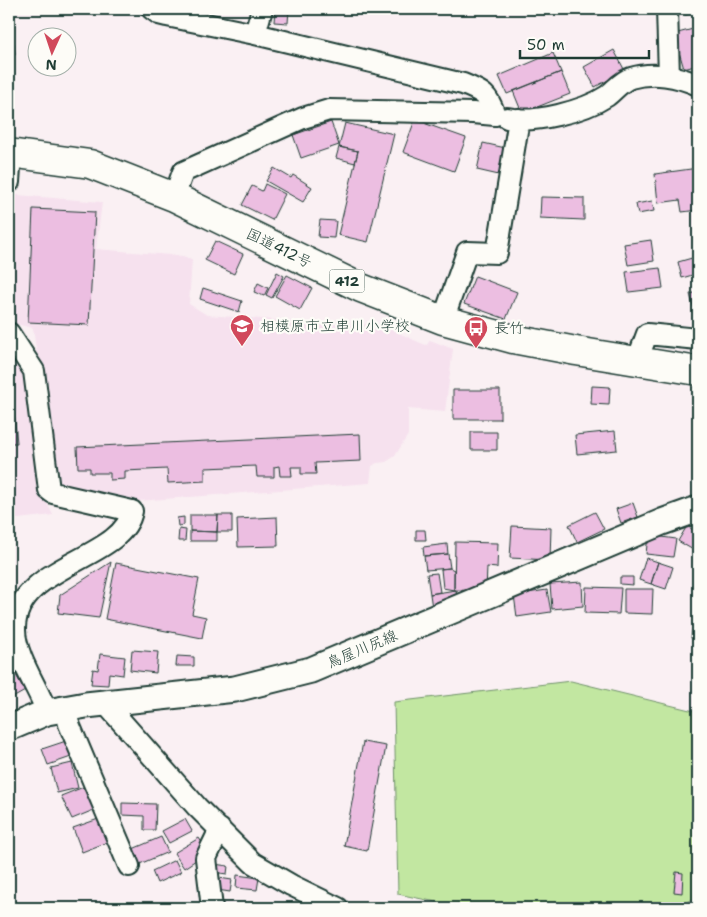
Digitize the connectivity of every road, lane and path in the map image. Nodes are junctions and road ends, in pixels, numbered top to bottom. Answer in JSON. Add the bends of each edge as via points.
{"nodes":[{"id":1,"x":152,"y":9,"type":"edge"},
{"id":2,"x":262,"y":9,"type":"edge"},
{"id":3,"x":667,"y":9,"type":"edge"},
{"id":4,"x":255,"y":34,"type":"junction"},
{"id":5,"x":668,"y":76,"type":"junction"},
{"id":6,"x":698,"y":85,"type":"edge"},
{"id":7,"x":495,"y":115,"type":"junction"},
{"id":8,"x":519,"y":119,"type":"junction"},
{"id":9,"x":10,"y":153,"type":"edge"},
{"id":10,"x":9,"y":182,"type":"edge"},
{"id":11,"x":174,"y":197,"type":"junction"},
{"id":12,"x":443,"y":320,"type":"junction"},
{"id":13,"x":9,"y":333,"type":"edge"},
{"id":14,"x":698,"y":339,"type":"edge"},
{"id":15,"x":637,"y":360,"type":"junction"},
{"id":16,"x":698,"y":371,"type":"edge"},
{"id":17,"x":697,"y":511,"type":"edge"},
{"id":18,"x":105,"y":703,"type":"junction"},
{"id":19,"x":56,"y":710,"type":"junction"},
{"id":20,"x":9,"y":728,"type":"edge"},
{"id":21,"x":220,"y":829,"type":"junction"},
{"id":22,"x":129,"y":866,"type":"dead end"},
{"id":23,"x":212,"y":908,"type":"edge"},
{"id":24,"x":338,"y":908,"type":"edge"}],
"edges":[{"from":1,"to":4,"type":"street","via":[[166,16]]},
{"from":2,"to":4,"type":"street"},
{"from":3,"to":5,"type":"street"},
{"from":4,"to":7,"type":"street","via":[[463,84],[487,96]]},
{"from":5,"to":6,"type":"street"},
{"from":5,"to":8,"type":"street","via":[[631,78],[586,106],[560,114]]},
{"from":7,"to":8,"type":"street"},
{"from":7,"to":11,"type":"street","via":[[328,110],[183,172]]},
{"from":8,"to":12,"type":"street","via":[[497,253],[467,252]]},
{"from":9,"to":10,"type":"street"},
{"from":9,"to":11,"type":"highway","name":"国道412号","number":"412","via":[[90,164]]},
{"from":11,"to":12,"type":"highway","name":"国道412号","number":"412","via":[[361,288]]},
{"from":12,"to":15,"type":"highway","name":"国道412号","number":"412","via":[[513,339]]},
{"from":13,"to":19,"type":"street","via":[[34,371],[49,490],[132,511],[130,520],[112,539],[33,588],[16,619],[17,646]]},
{"from":14,"to":15,"type":"street","via":[[647,334]]},
{"from":15,"to":16,"type":"highway","name":"国道412号","number":"412"},
{"from":17,"to":18,"type":"main road","name":"鳥屋川尻線","via":[[654,525],[311,670],[235,689]]},
{"from":18,"to":19,"type":"main road","name":"鳥屋川尻線"},
{"from":18,"to":21,"type":"street","via":[[181,790]]},
{"from":19,"to":20,"type":"main road","name":"鳥屋川尻線"},
{"from":19,"to":22,"type":"street","via":[[69,724]]},
{"from":21,"to":23,"type":"street","via":[[206,858]]},
{"from":21,"to":24,"type":"street","via":[[253,863]]}]}
